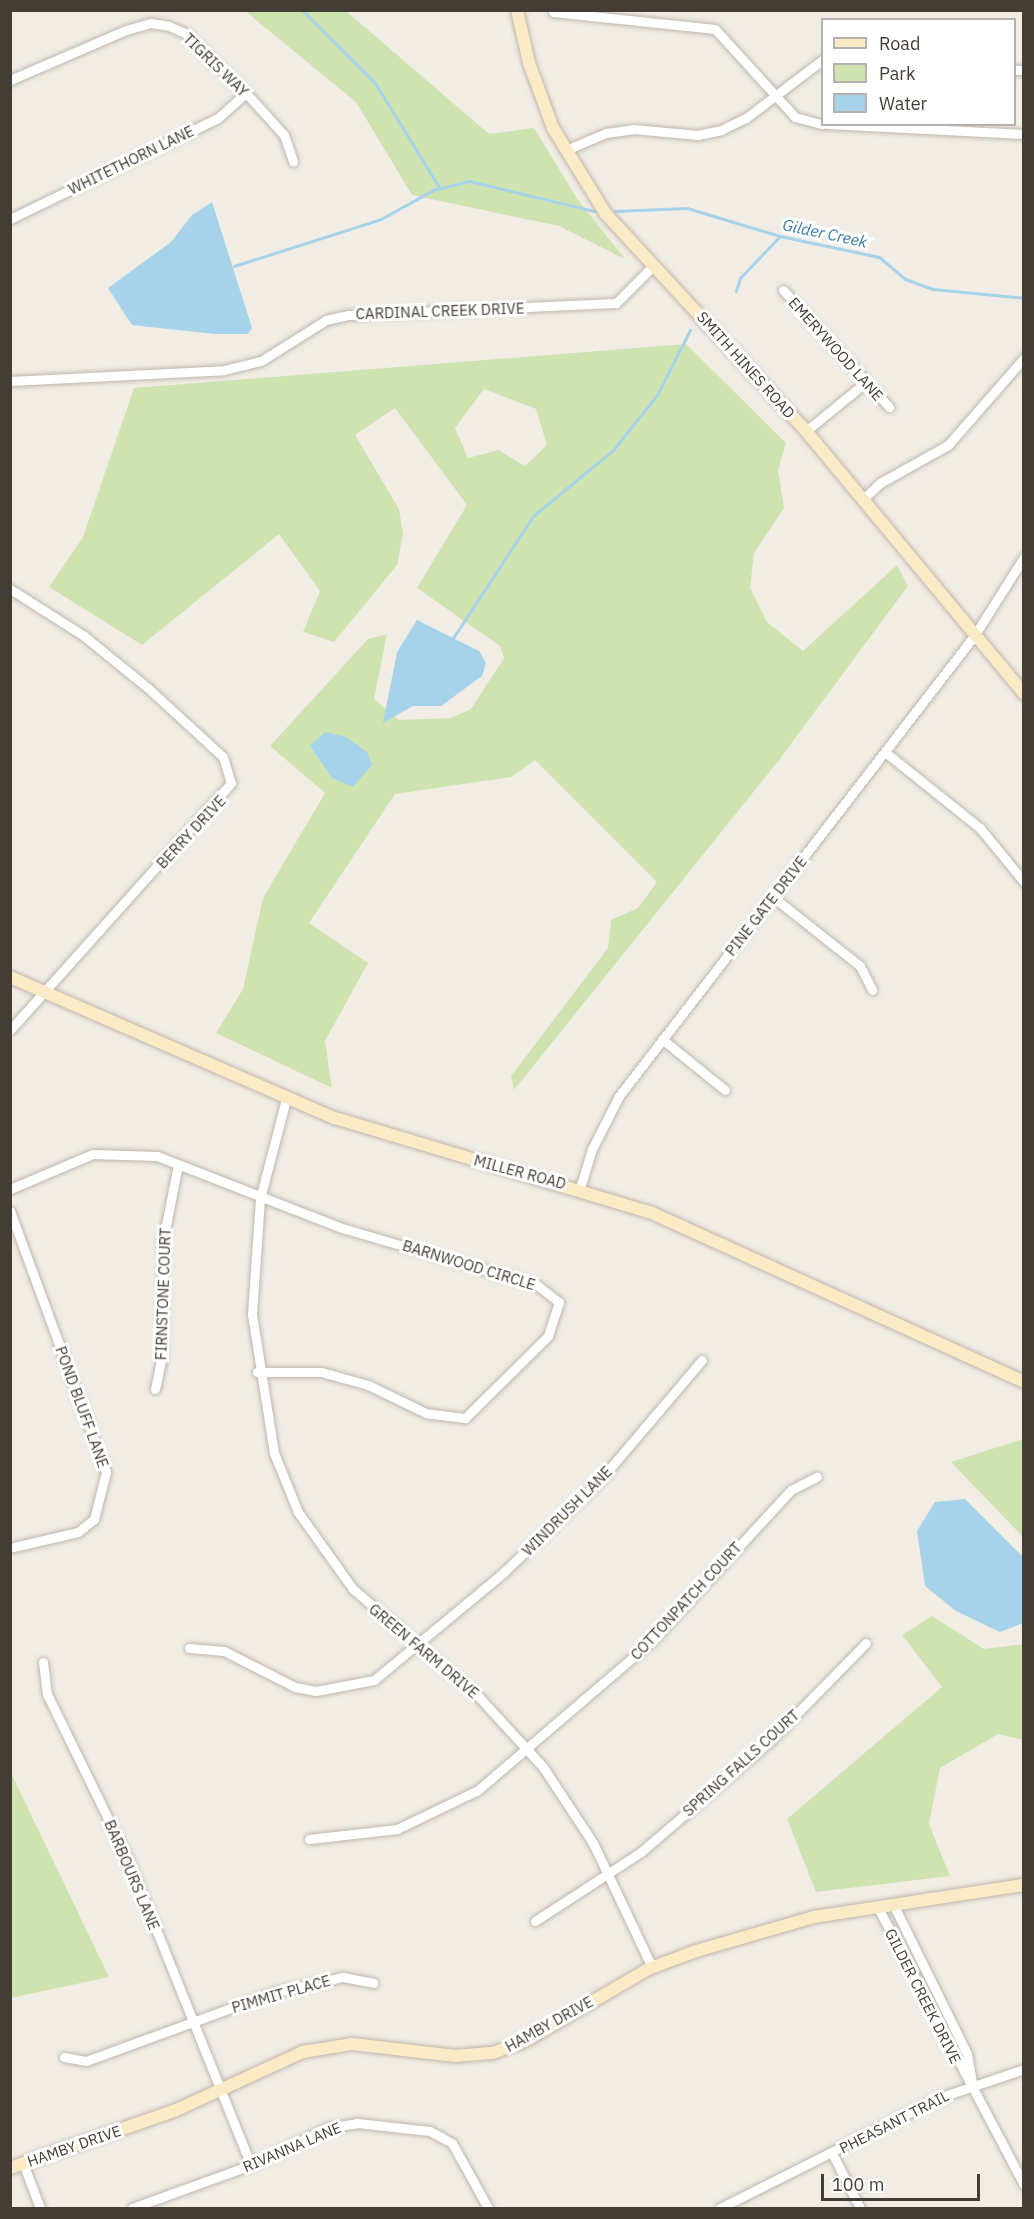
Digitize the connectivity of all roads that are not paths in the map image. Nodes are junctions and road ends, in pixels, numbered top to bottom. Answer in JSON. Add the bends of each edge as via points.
{"nodes":[{"id":1,"x":517,"y":10,"type":"edge"},
{"id":2,"x":554,"y":12,"type":"dead end"},
{"id":3,"x":821,"y":61,"type":"edge"},
{"id":4,"x":10,"y":80,"type":"edge"},
{"id":5,"x":246,"y":93,"type":"junction"},
{"id":6,"x":772,"y":97,"type":"junction"},
{"id":7,"x":821,"y":123,"type":"edge"},
{"id":8,"x":864,"y":126,"type":"edge"},
{"id":9,"x":1023,"y":134,"type":"edge"},
{"id":10,"x":566,"y":150,"type":"junction"},
{"id":11,"x":292,"y":161,"type":"dead end"},
{"id":12,"x":10,"y":219,"type":"edge"},
{"id":13,"x":652,"y":267,"type":"junction"},
{"id":14,"x":783,"y":290,"type":"dead end"},
{"id":15,"x":1023,"y":358,"type":"edge"},
{"id":16,"x":10,"y":381,"type":"edge"},
{"id":17,"x":866,"y":382,"type":"junction"},
{"id":18,"x":889,"y":407,"type":"dead end"},
{"id":19,"x":806,"y":431,"type":"junction"},
{"id":20,"x":863,"y":499,"type":"junction"},
{"id":21,"x":1023,"y":557,"type":"edge"},
{"id":22,"x":10,"y":589,"type":"edge"},
{"id":23,"x":974,"y":636,"type":"junction"},
{"id":24,"x":1023,"y":694,"type":"edge"},
{"id":25,"x":885,"y":752,"type":"junction"},
{"id":26,"x":1023,"y":882,"type":"edge"},
{"id":27,"x":773,"y":897,"type":"junction"},
{"id":28,"x":10,"y":977,"type":"edge"},
{"id":29,"x":872,"y":990,"type":"dead end"},
{"id":30,"x":42,"y":994,"type":"junction"},
{"id":31,"x":10,"y":1030,"type":"edge"},
{"id":32,"x":662,"y":1039,"type":"junction"},
{"id":33,"x":725,"y":1090,"type":"dead end"},
{"id":34,"x":286,"y":1099,"type":"junction"},
{"id":35,"x":178,"y":1165,"type":"junction"},
{"id":36,"x":580,"y":1188,"type":"junction"},
{"id":37,"x":10,"y":1189,"type":"edge"},
{"id":38,"x":260,"y":1199,"type":"junction"},
{"id":39,"x":10,"y":1211,"type":"edge"},
{"id":40,"x":702,"y":1360,"type":"dead end"},
{"id":41,"x":258,"y":1372,"type":"junction"},
{"id":42,"x":1023,"y":1382,"type":"edge"},
{"id":43,"x":155,"y":1389,"type":"dead end"},
{"id":44,"x":817,"y":1478,"type":"dead end"},
{"id":45,"x":10,"y":1548,"type":"edge"},
{"id":46,"x":866,"y":1643,"type":"dead end"},
{"id":47,"x":189,"y":1648,"type":"dead end"},
{"id":48,"x":417,"y":1649,"type":"junction"},
{"id":49,"x":44,"y":1662,"type":"dead end"},
{"id":50,"x":530,"y":1752,"type":"junction"},
{"id":51,"x":309,"y":1839,"type":"dead end"},
{"id":52,"x":609,"y":1875,"type":"junction"},
{"id":53,"x":1023,"y":1885,"type":"edge"},
{"id":54,"x":893,"y":1904,"type":"junction"},
{"id":55,"x":877,"y":1906,"type":"junction"},
{"id":56,"x":535,"y":1921,"type":"dead end"},
{"id":57,"x":652,"y":1967,"type":"junction"},
{"id":58,"x":373,"y":1983,"type":"dead end"},
{"id":59,"x":191,"y":2022,"type":"junction"},
{"id":60,"x":64,"y":2057,"type":"dead end"},
{"id":61,"x":1023,"y":2069,"type":"edge"},
{"id":62,"x":972,"y":2084,"type":"junction"},
{"id":63,"x":219,"y":2090,"type":"junction"},
{"id":64,"x":832,"y":2153,"type":"junction"},
{"id":65,"x":23,"y":2163,"type":"junction"},
{"id":66,"x":251,"y":2165,"type":"junction"},
{"id":67,"x":10,"y":2168,"type":"edge"},
{"id":68,"x":1023,"y":2186,"type":"edge"},
{"id":69,"x":40,"y":2208,"type":"edge"},
{"id":70,"x":132,"y":2208,"type":"edge"},
{"id":71,"x":488,"y":2208,"type":"edge"},
{"id":72,"x":720,"y":2208,"type":"edge"},
{"id":73,"x":860,"y":2208,"type":"edge"}],
"edges":[{"from":1,"to":10,"type":"street","name":"SMITH HINES ROAD","via":[[532,72]]},
{"from":2,"to":6,"type":"street","via":[[701,24],[722,35]]},
{"from":3,"to":6,"type":"street"},
{"from":4,"to":5,"type":"street","name":"TIGRIS WAY","via":[[151,23],[185,33]]},
{"from":5,"to":11,"type":"street","name":"TIGRIS WAY","via":[[284,135]]},
{"from":5,"to":12,"type":"street","name":"WHITETHORN LANE","via":[[218,118]]},
{"from":6,"to":7,"type":"street","via":[[795,117]]},
{"from":6,"to":10,"type":"street","via":[[721,130],[698,135],[633,129],[606,133]]},
{"from":8,"to":9,"type":"street"},
{"from":10,"to":13,"type":"street","name":"SMITH HINES ROAD","via":[[606,214]]},
{"from":13,"to":16,"type":"street","name":"CARDINAL CREEK DRIVE","via":[[616,303],[348,315],[326,320],[261,361],[224,370]]},
{"from":13,"to":19,"type":"street","name":"SMITH HINES ROAD"},
{"from":14,"to":17,"type":"street","name":"EMERYWOOD LANE"},
{"from":15,"to":20,"type":"street","via":[[948,445],[880,483]]},
{"from":17,"to":18,"type":"street","name":"EMERYWOOD LANE"},
{"from":17,"to":19,"type":"street"},
{"from":19,"to":20,"type":"street","name":"SMITH HINES ROAD"},
{"from":20,"to":23,"type":"street","name":"SMITH HINES ROAD"},
{"from":21,"to":23,"type":"street","name":"PINE GATE DRIVE"},
{"from":22,"to":30,"type":"street","name":"BERRY DRIVE","via":[[84,636],[148,688],[223,757],[231,783]]},
{"from":23,"to":24,"type":"street","name":"SMITH HINES ROAD"},
{"from":23,"to":25,"type":"street","name":"PINE GATE DRIVE"},
{"from":25,"to":26,"type":"street","via":[[980,828]]},
{"from":25,"to":27,"type":"street","name":"PINE GATE DRIVE"},
{"from":27,"to":29,"type":"street","via":[[860,966]]},
{"from":27,"to":32,"type":"street","name":"PINE GATE DRIVE"},
{"from":28,"to":30,"type":"street","name":"MILLER ROAD"},
{"from":30,"to":31,"type":"street"},
{"from":30,"to":34,"type":"street","name":"MILLER ROAD"},
{"from":32,"to":33,"type":"street"},
{"from":32,"to":36,"type":"street","name":"PINE GATE DRIVE","via":[[608,1113]]},
{"from":34,"to":36,"type":"street","name":"MILLER ROAD","via":[[403,1140]]},
{"from":34,"to":38,"type":"street","name":"GREEN FARM DRIVE"},
{"from":35,"to":37,"type":"street","via":[[130,1151],[93,1154]]},
{"from":35,"to":38,"type":"street"},
{"from":35,"to":43,"type":"street","name":"FIRNSTONE COURT","via":[[163,1240],[162,1356]]},
{"from":36,"to":42,"type":"street","name":"MILLER ROAD","via":[[684,1226]]},
{"from":38,"to":41,"type":"street","name":"GREEN FARM DRIVE","via":[[251,1265]]},
{"from":38,"to":41,"type":"street","name":"BARNWOOD CIRCLE","via":[[537,1285],[551,1292],[560,1313],[548,1336],[465,1418],[426,1413],[368,1385],[321,1372]]},
{"from":39,"to":45,"type":"street","name":"POND BLUFF LANE","via":[[106,1472],[104,1498],[86,1525]]},
{"from":40,"to":48,"type":"street","name":"WINDRUSH LANE","via":[[601,1479]]},
{"from":41,"to":48,"type":"street","name":"GREEN FARM DRIVE","via":[[274,1453],[298,1512],[353,1589]]},
{"from":44,"to":50,"type":"street","name":"COTTONPATCH COURT","via":[[791,1490],[652,1641]]},
{"from":46,"to":52,"type":"street","name":"SPRING FALLS COURT","via":[[770,1741]]},
{"from":47,"to":48,"type":"street","name":"WINDRUSH LANE","via":[[224,1651],[295,1687],[316,1691],[374,1680]]},
{"from":48,"to":50,"type":"street","name":"GREEN FARM DRIVE","via":[[479,1697]]},
{"from":49,"to":59,"type":"street","name":"BARBOURS LANE","via":[[47,1694],[128,1857]]},
{"from":50,"to":51,"type":"street","name":"COTTONPATCH COURT","via":[[478,1790],[397,1829]]},
{"from":50,"to":52,"type":"street","name":"GREEN FARM DRIVE","via":[[578,1816]]},
{"from":52,"to":56,"type":"street","name":"SPRING FALLS COURT"},
{"from":52,"to":57,"type":"street","name":"GREEN FARM DRIVE"},
{"from":53,"to":54,"type":"street","name":"HAMBY DRIVE"},
{"from":54,"to":55,"type":"street","name":"HAMBY DRIVE"},
{"from":54,"to":62,"type":"street","name":"GILDER CREEK DRIVE","via":[[967,2054]]},
{"from":55,"to":57,"type":"street","name":"HAMBY DRIVE","via":[[814,1917]]},
{"from":55,"to":62,"type":"street","name":"GILDER CREEK DRIVE","via":[[956,2063]]},
{"from":57,"to":63,"type":"street","name":"HAMBY DRIVE","via":[[525,2041],[493,2053],[456,2056],[367,2045],[327,2046]]},
{"from":58,"to":59,"type":"street","name":"PIMMIT PLACE","via":[[344,1977],[272,1994]]},
{"from":59,"to":60,"type":"street","name":"PIMMIT PLACE","via":[[86,2061]]},
{"from":59,"to":63,"type":"street","name":"BARBOURS LANE"},
{"from":61,"to":62,"type":"street","name":"PHEASANT TRAIL"},
{"from":62,"to":64,"type":"street","name":"PHEASANT TRAIL"},
{"from":62,"to":68,"type":"street","name":"GILDER CREEK DRIVE"},
{"from":63,"to":65,"type":"street","name":"HAMBY DRIVE"},
{"from":63,"to":66,"type":"street","name":"BARBOURS LANE"},
{"from":64,"to":72,"type":"street","name":"PHEASANT TRAIL"},
{"from":64,"to":73,"type":"street"},
{"from":65,"to":67,"type":"street","name":"HAMBY DRIVE"},
{"from":65,"to":69,"type":"street"},
{"from":66,"to":70,"type":"street","name":"RIVANNA LANE"},
{"from":66,"to":71,"type":"street","name":"RIVANNA LANE","via":[[341,2124],[430,2131],[452,2143]]}]}
